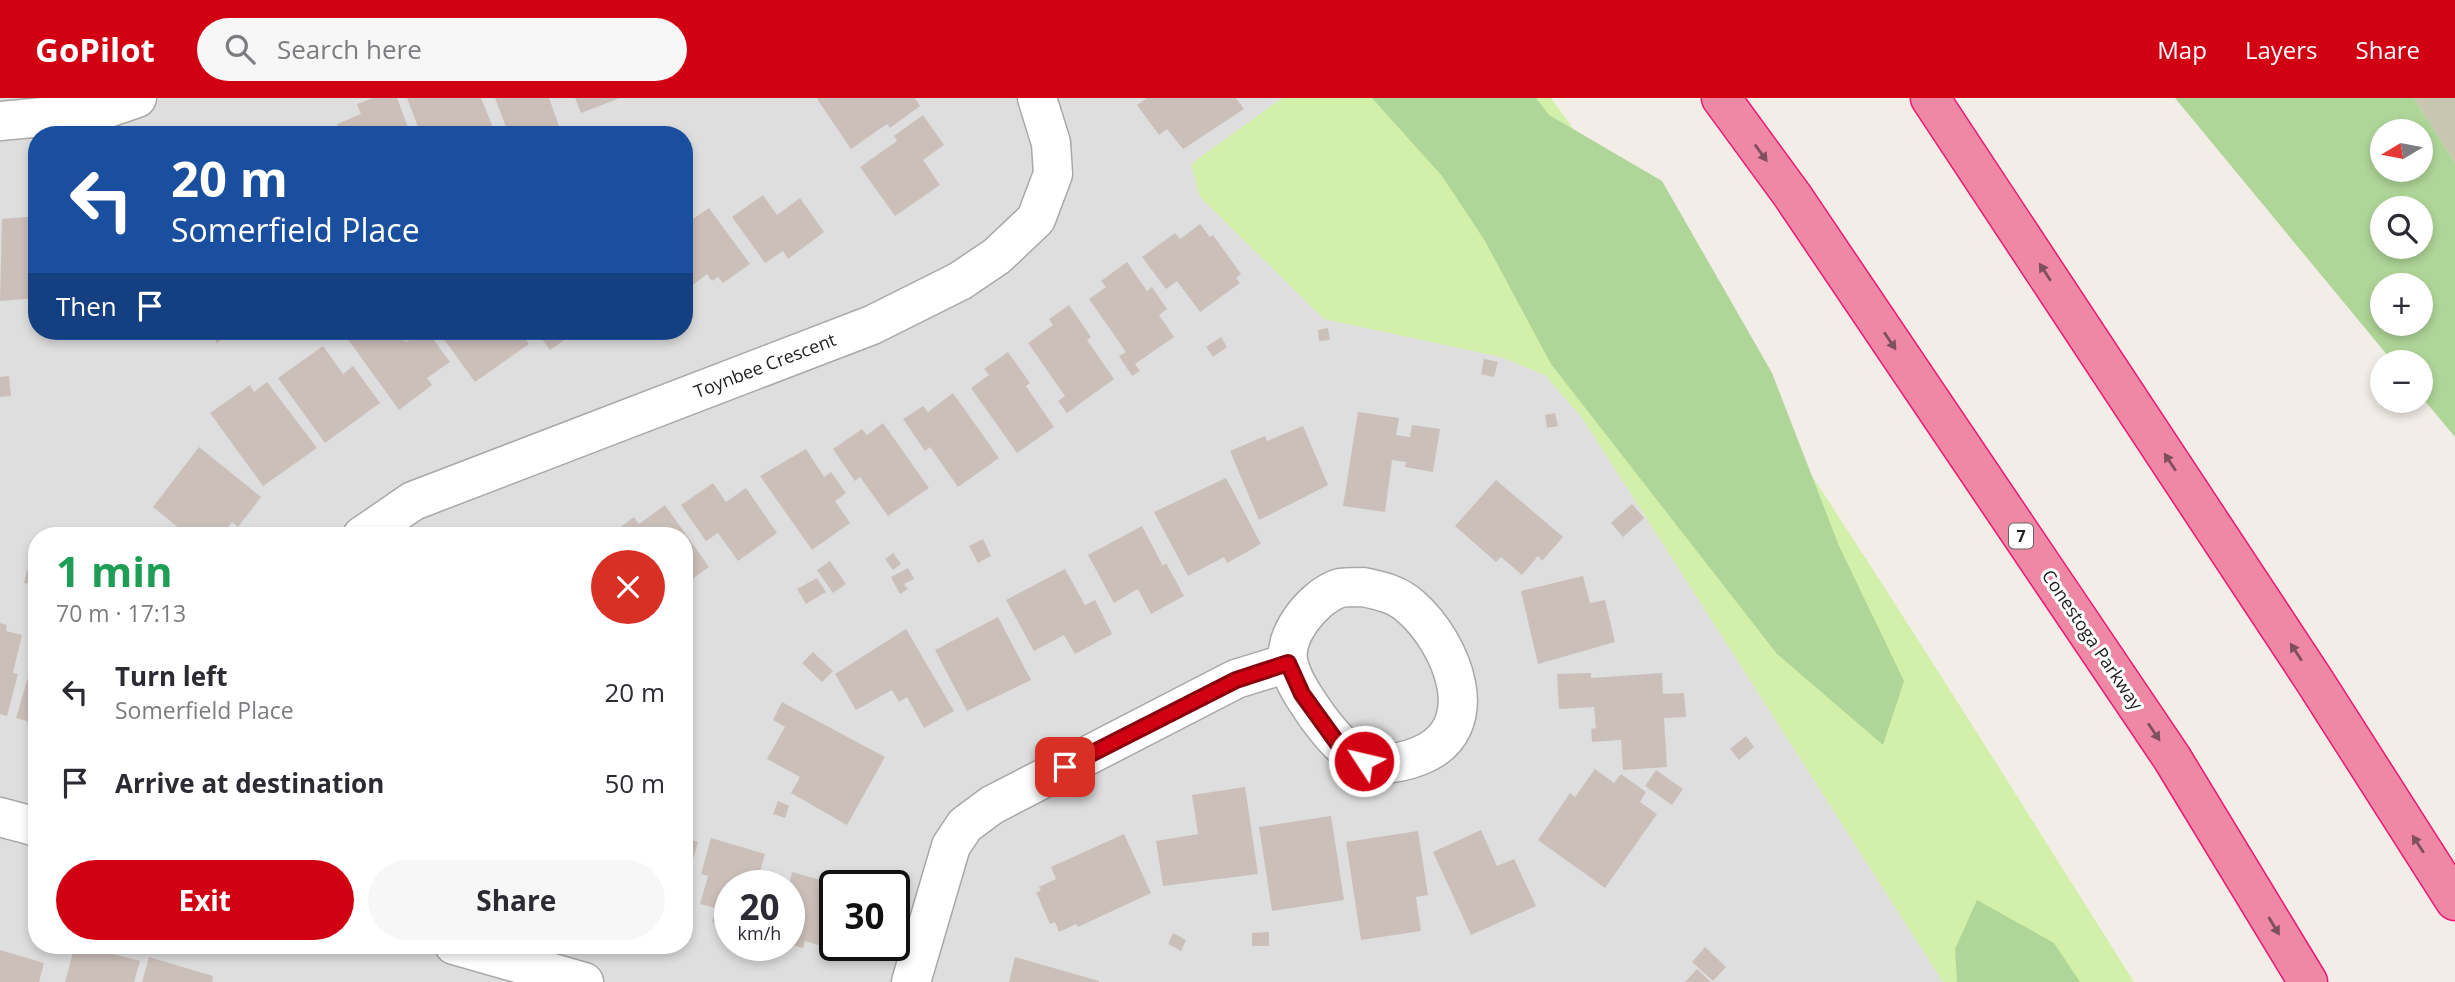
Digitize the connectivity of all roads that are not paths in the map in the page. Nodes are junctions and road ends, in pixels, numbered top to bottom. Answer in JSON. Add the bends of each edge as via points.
{"nodes":[{"id":1,"x":137,"y":98,"type":"edge"},
{"id":2,"x":1037,"y":98,"type":"edge"},
{"id":3,"x":1721,"y":98,"type":"edge"},
{"id":4,"x":1930,"y":98,"type":"edge"},
{"id":5,"x":0,"y":121,"type":"edge"},
{"id":6,"x":375,"y":527,"type":"edge"},
{"id":7,"x":1288,"y":663,"type":"junction"},
{"id":8,"x":0,"y":817,"type":"edge"},
{"id":9,"x":28,"y":825,"type":"edge"},
{"id":10,"x":2455,"y":901,"type":"edge"},
{"id":11,"x":486,"y":954,"type":"edge"},
{"id":12,"x":584,"y":982,"type":"edge"},
{"id":13,"x":911,"y":982,"type":"edge"},
{"id":14,"x":2308,"y":982,"type":"edge"}],
"edges":[{"from":1,"to":5,"type":"street","via":[[96,112]]},
{"from":2,"to":6,"type":"street","name":"Toynbee Crescent","via":[[1051,143],[1053,174],[1036,219],[998,256],[960,281],[872,325],[414,501]]},
{"from":3,"to":14,"type":"highway","name":"Conestoga Parkway","number":"7","one_way":true,"via":[[1792,195],[2172,758]]},
{"from":10,"to":4,"type":"highway","one_way":true},
{"from":7,"to":7,"type":"street","via":[[1302,694],[1341,748],[1364,761],[1393,762],[1419,756],[1452,729],[1459,708],[1458,682],[1431,631],[1412,607],[1390,592],[1338,589],[1311,605],[1293,635]]},
{"from":7,"to":13,"type":"street","via":[[1224,686],[992,805],[965,825],[947,859]]},
{"from":8,"to":9,"type":"street"},
{"from":11,"to":12,"type":"street"}]}
